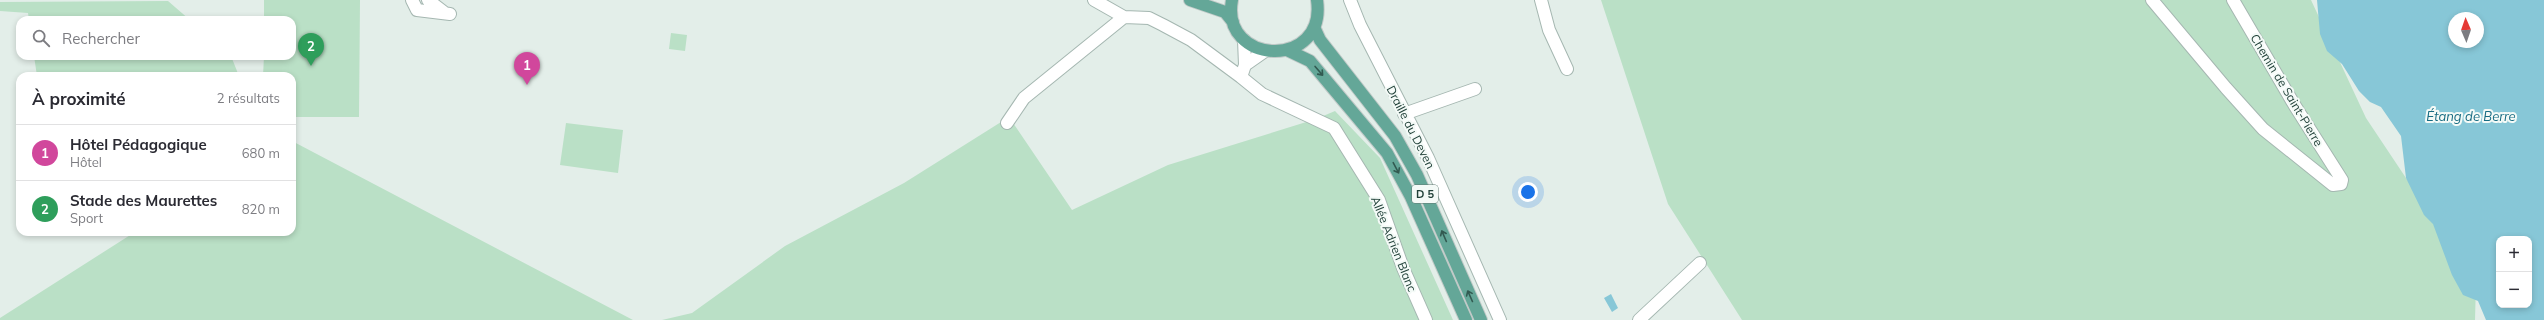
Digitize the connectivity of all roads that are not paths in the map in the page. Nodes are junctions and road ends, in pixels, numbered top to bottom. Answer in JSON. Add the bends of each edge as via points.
{"nodes":[{"id":1,"x":412,"y":0,"type":"edge"},
{"id":2,"x":428,"y":0,"type":"edge"},
{"id":3,"x":1094,"y":0,"type":"edge"},
{"id":4,"x":1190,"y":0,"type":"edge"},
{"id":5,"x":1232,"y":0,"type":"edge"},
{"id":6,"x":1317,"y":0,"type":"edge"},
{"id":7,"x":1350,"y":0,"type":"edge"},
{"id":8,"x":1542,"y":0,"type":"edge"},
{"id":9,"x":2152,"y":0,"type":"edge"},
{"id":10,"x":2233,"y":0,"type":"edge"},
{"id":11,"x":1124,"y":17,"type":"junction"},
{"id":12,"x":1234,"y":23,"type":"junction"},
{"id":13,"x":1314,"y":27,"type":"junction"},
{"id":14,"x":1244,"y":40,"type":"junction"},
{"id":15,"x":1287,"y":50,"type":"junction"},
{"id":16,"x":1265,"y":51,"type":"junction"},
{"id":17,"x":1245,"y":65,"type":"junction"},
{"id":18,"x":1567,"y":69,"type":"dead end"},
{"id":19,"x":1241,"y":77,"type":"junction"},
{"id":20,"x":1475,"y":89,"type":"dead end"},
{"id":21,"x":1404,"y":114,"type":"junction"},
{"id":22,"x":1006,"y":123,"type":"dead end"},
{"id":23,"x":1700,"y":263,"type":"dead end"},
{"id":24,"x":1648,"y":317,"type":"edge"},
{"id":25,"x":1426,"y":320,"type":"edge"},
{"id":26,"x":1466,"y":320,"type":"edge"},
{"id":27,"x":1481,"y":320,"type":"edge"},
{"id":28,"x":1500,"y":320,"type":"edge"}],
"edges":[{"from":1,"to":2,"type":"street","via":[[417,10],[450,14],[441,11]]},
{"from":3,"to":11,"type":"street"},
{"from":4,"to":12,"type":"main road","via":[[1225,12]]},
{"from":5,"to":12,"type":"main road"},
{"from":6,"to":13,"type":"main road","via":[[1318,18]]},
{"from":7,"to":21,"type":"street","name":"Draille du Deven"},
{"from":8,"to":18,"type":"street","via":[[1549,30]]},
{"from":9,"to":10,"type":"street","name":"Chemin de Saint-Pierre","via":[[2264,129],[2333,185],[2341,184],[2342,180]]},
{"from":11,"to":19,"type":"street","name":"Allée Adrien Blanc","via":[[1149,18],[1163,25],[1191,40]]},
{"from":11,"to":22,"type":"street","via":[[1024,98]]},
{"from":12,"to":14,"type":"main road"},
{"from":13,"to":15,"type":"main road","via":[[1303,42]]},
{"from":27,"to":13,"type":"main road","number":"D 5","one_way":true,"via":[[1417,175],[1395,136],[1323,45]]},
{"from":14,"to":16,"type":"main road"},
{"from":14,"to":17,"type":"street"},
{"from":15,"to":16,"type":"main road"},
{"from":15,"to":26,"type":"main road","number":"D 5","one_way":true,"via":[[1310,62],[1387,153],[1411,197]]},
{"from":16,"to":17,"type":"street"},
{"from":17,"to":19,"type":"street"},
{"from":19,"to":25,"type":"street","name":"Allée Adrien Blanc","via":[[1262,94],[1334,128],[1379,200],[1403,268]]},
{"from":20,"to":21,"type":"street"},
{"from":21,"to":28,"type":"street","name":"Draille du Deven","via":[[1446,197]]},
{"from":23,"to":24,"type":"street"}]}
